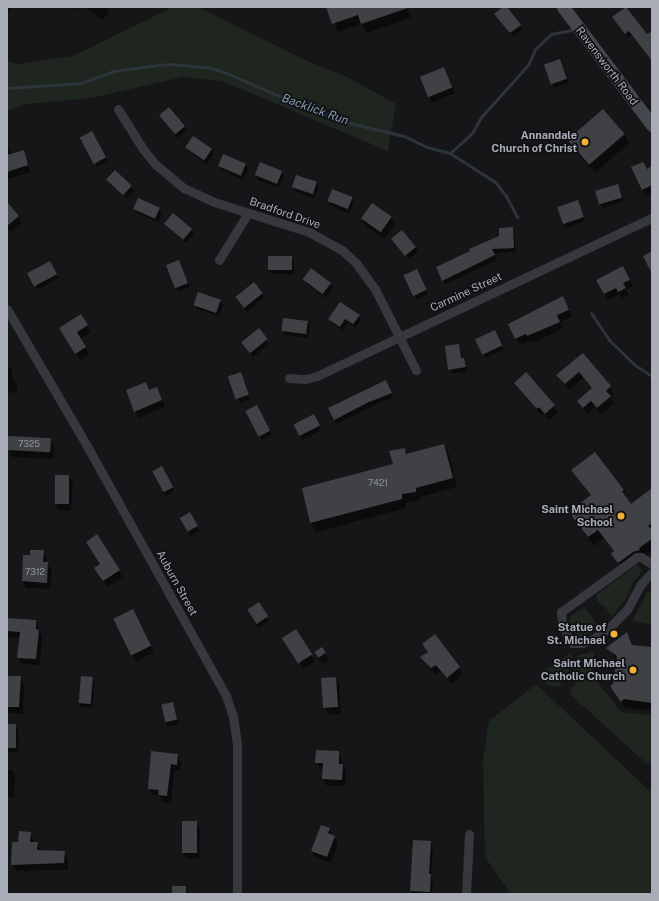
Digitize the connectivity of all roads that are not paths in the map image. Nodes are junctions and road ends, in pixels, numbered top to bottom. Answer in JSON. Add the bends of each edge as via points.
{"nodes":[{"id":1,"x":563,"y":7,"type":"edge"},
{"id":2,"x":118,"y":109,"type":"dead end"},
{"id":3,"x":652,"y":125,"type":"edge"},
{"id":4,"x":248,"y":213,"type":"junction"},
{"id":5,"x":652,"y":218,"type":"edge"},
{"id":6,"x":219,"y":260,"type":"dead end"},
{"id":7,"x":7,"y":309,"type":"edge"},
{"id":8,"x":399,"y":338,"type":"junction"},
{"id":9,"x":416,"y":370,"type":"dead end"},
{"id":10,"x":289,"y":378,"type":"dead end"},
{"id":11,"x":652,"y":564,"type":"edge"},
{"id":12,"x":652,"y":572,"type":"edge"},
{"id":13,"x":469,"y":834,"type":"dead end"},
{"id":14,"x":236,"y":894,"type":"edge"},
{"id":15,"x":466,"y":894,"type":"edge"}],
"edges":[{"from":1,"to":3,"type":"main road","name":"Ravensworth Road"},
{"from":2,"to":4,"type":"street","name":"Bradford Drive","via":[[143,150],[168,177],[201,197]]},
{"from":4,"to":6,"type":"street"},
{"from":4,"to":8,"type":"street","name":"Bradford Drive","via":[[309,232],[342,250],[375,289]]},
{"from":5,"to":8,"type":"street","name":"Carmine Street"},
{"from":7,"to":14,"type":"street","name":"Auburn Street","via":[[87,446],[226,696],[233,716],[237,746]]},
{"from":8,"to":9,"type":"street","name":"Bradford Drive"},
{"from":8,"to":10,"type":"street","name":"Carmine Street","via":[[317,376],[304,379]]},
{"from":11,"to":12,"type":"street","via":[[641,557],[637,558],[561,612],[562,624],[572,643],[593,639],[608,629],[628,608],[641,584]]},
{"from":13,"to":15,"type":"street"}]}
